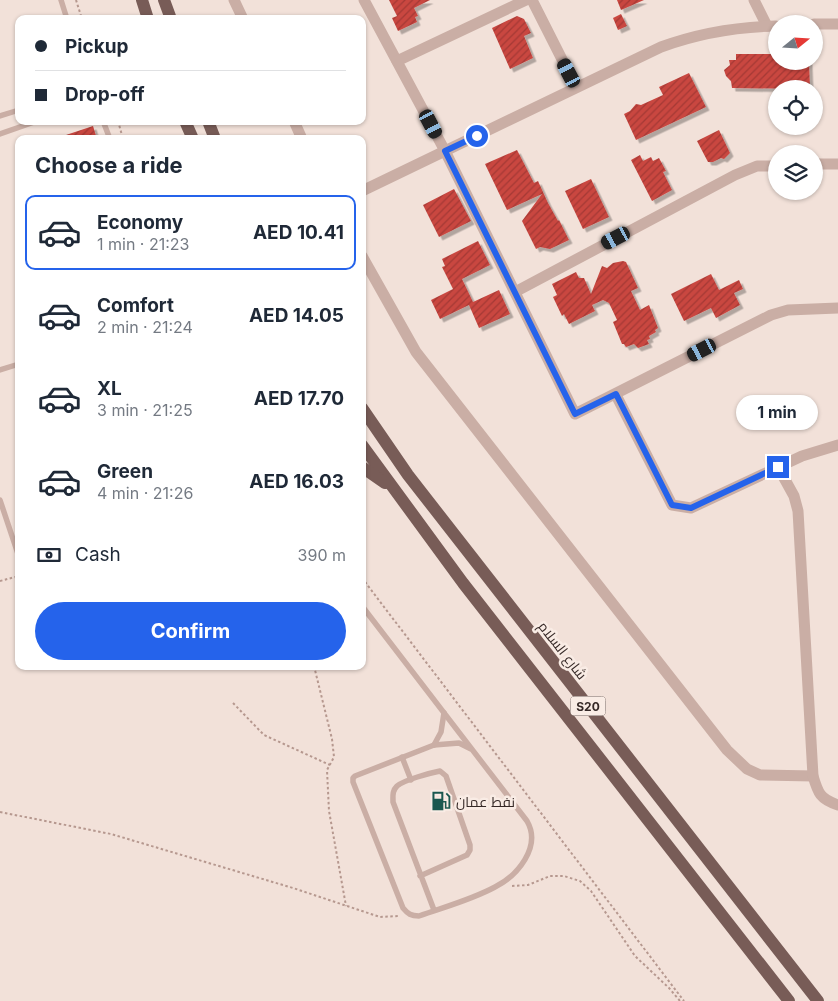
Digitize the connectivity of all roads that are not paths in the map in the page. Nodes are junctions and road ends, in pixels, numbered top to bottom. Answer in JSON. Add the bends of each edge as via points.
{"nodes":[{"id":1,"x":60,"y":0,"type":"edge"},
{"id":2,"x":142,"y":0,"type":"edge"},
{"id":3,"x":164,"y":0,"type":"edge"},
{"id":4,"x":234,"y":0,"type":"edge"},
{"id":5,"x":364,"y":0,"type":"edge"},
{"id":6,"x":526,"y":0,"type":"edge"},
{"id":7,"x":532,"y":0,"type":"edge"},
{"id":8,"x":754,"y":0,"type":"edge"},
{"id":9,"x":66,"y":15,"type":"edge"},
{"id":10,"x":147,"y":15,"type":"edge"},
{"id":11,"x":170,"y":15,"type":"edge"},
{"id":12,"x":241,"y":15,"type":"edge"},
{"id":13,"x":768,"y":20,"type":"edge"},
{"id":14,"x":823,"y":24,"type":"edge"},
{"id":15,"x":838,"y":24,"type":"edge"},
{"id":16,"x":768,"y":26,"type":"edge"},
{"id":17,"x":397,"y":61,"type":"junction"},
{"id":18,"x":576,"y":87,"type":"junction"},
{"id":19,"x":15,"y":111,"type":"edge"},
{"id":20,"x":0,"y":116,"type":"edge"},
{"id":21,"x":26,"y":125,"type":"edge"},
{"id":22,"x":0,"y":134,"type":"edge"},
{"id":23,"x":445,"y":151,"type":"junction"},
{"id":24,"x":823,"y":164,"type":"edge"},
{"id":25,"x":838,"y":164,"type":"edge"},
{"id":26,"x":768,"y":166,"type":"edge"},
{"id":27,"x":366,"y":189,"type":"edge"},
{"id":28,"x":366,"y":263,"type":"edge"},
{"id":29,"x":515,"y":292,"type":"junction"},
{"id":30,"x":838,"y":308,"type":"edge"},
{"id":31,"x":15,"y":365,"type":"edge"},
{"id":32,"x":0,"y":370,"type":"edge"},
{"id":33,"x":616,"y":394,"type":"junction"},
{"id":34,"x":366,"y":414,"type":"edge"},
{"id":35,"x":838,"y":445,"type":"edge"},
{"id":36,"x":366,"y":450,"type":"edge"},
{"id":37,"x":778,"y":467,"type":"junction"},
{"id":38,"x":366,"y":470,"type":"edge"},
{"id":39,"x":395,"y":490,"type":"junction"},
{"id":40,"x":0,"y":500,"type":"edge"},
{"id":41,"x":15,"y":545,"type":"edge"},
{"id":42,"x":366,"y":611,"type":"edge"},
{"id":43,"x":444,"y":713,"type":"junction"},
{"id":44,"x":434,"y":745,"type":"junction"},
{"id":45,"x":471,"y":749,"type":"junction"},
{"id":46,"x":402,"y":757,"type":"junction"},
{"id":47,"x":813,"y":776,"type":"junction"},
{"id":48,"x":411,"y":780,"type":"junction"},
{"id":49,"x":838,"y":805,"type":"edge"},
{"id":50,"x":420,"y":876,"type":"junction"},
{"id":51,"x":434,"y":910,"type":"junction"},
{"id":52,"x":789,"y":1001,"type":"edge"},
{"id":53,"x":818,"y":1001,"type":"edge"}],
"edges":[{"from":1,"to":9,"type":"lane"},
{"from":2,"to":10,"type":"main road"},
{"from":3,"to":11,"type":"main road"},
{"from":4,"to":12,"type":"street"},
{"from":5,"to":17,"type":"street"},
{"from":6,"to":17,"type":"street"},
{"from":7,"to":18,"type":"street"},
{"from":8,"to":13,"type":"street"},
{"from":14,"to":15,"type":"street"},
{"from":16,"to":18,"type":"street","via":[[718,30],[678,40]]},
{"from":17,"to":23,"type":"street"},
{"from":18,"to":23,"type":"street"},
{"from":19,"to":20,"type":"lane"},
{"from":21,"to":22,"type":"lane"},
{"from":23,"to":27,"type":"street"},
{"from":23,"to":29,"type":"street"},
{"from":24,"to":25,"type":"street"},
{"from":26,"to":29,"type":"street","via":[[757,166],[735,175]]},
{"from":28,"to":47,"type":"street","via":[[416,352],[727,750],[747,769],[760,775]]},
{"from":29,"to":33,"type":"street","via":[[575,414]]},
{"from":30,"to":33,"type":"street","via":[[788,310],[771,315]]},
{"from":31,"to":32,"type":"lane"},
{"from":33,"to":37,"type":"street","via":[[672,505],[691,508]]},
{"from":34,"to":53,"type":"main road","name":"شارع السلام","number":"S20","via":[[408,475]]},
{"from":35,"to":37,"type":"street"},
{"from":36,"to":39,"type":"main road","number":"S20"},
{"from":37,"to":47,"type":"street","via":[[794,496],[798,511]]},
{"from":38,"to":39,"type":"main road"},
{"from":39,"to":52,"type":"main road","number":"S20","via":[[463,583]]},
{"from":40,"to":41,"type":"lane"},
{"from":42,"to":43,"type":"lane"},
{"from":43,"to":44,"type":"lane","via":[[441,732]]},
{"from":43,"to":45,"type":"lane"},
{"from":44,"to":45,"type":"lane","via":[[459,744]]},
{"from":44,"to":46,"type":"lane"},
{"from":45,"to":51,"type":"lane","via":[[531,827],[530,850],[521,866],[496,887]]},
{"from":46,"to":48,"type":"lane"},
{"from":46,"to":51,"type":"lane","via":[[355,776],[353,782],[403,908],[412,916]]},
{"from":47,"to":49,"type":"street","via":[[818,792],[826,801]]},
{"from":48,"to":50,"type":"lane","via":[[397,786],[392,793]]},
{"from":48,"to":50,"type":"lane","via":[[440,771],[446,776],[470,845],[467,855]]},
{"from":50,"to":51,"type":"lane"}]}
